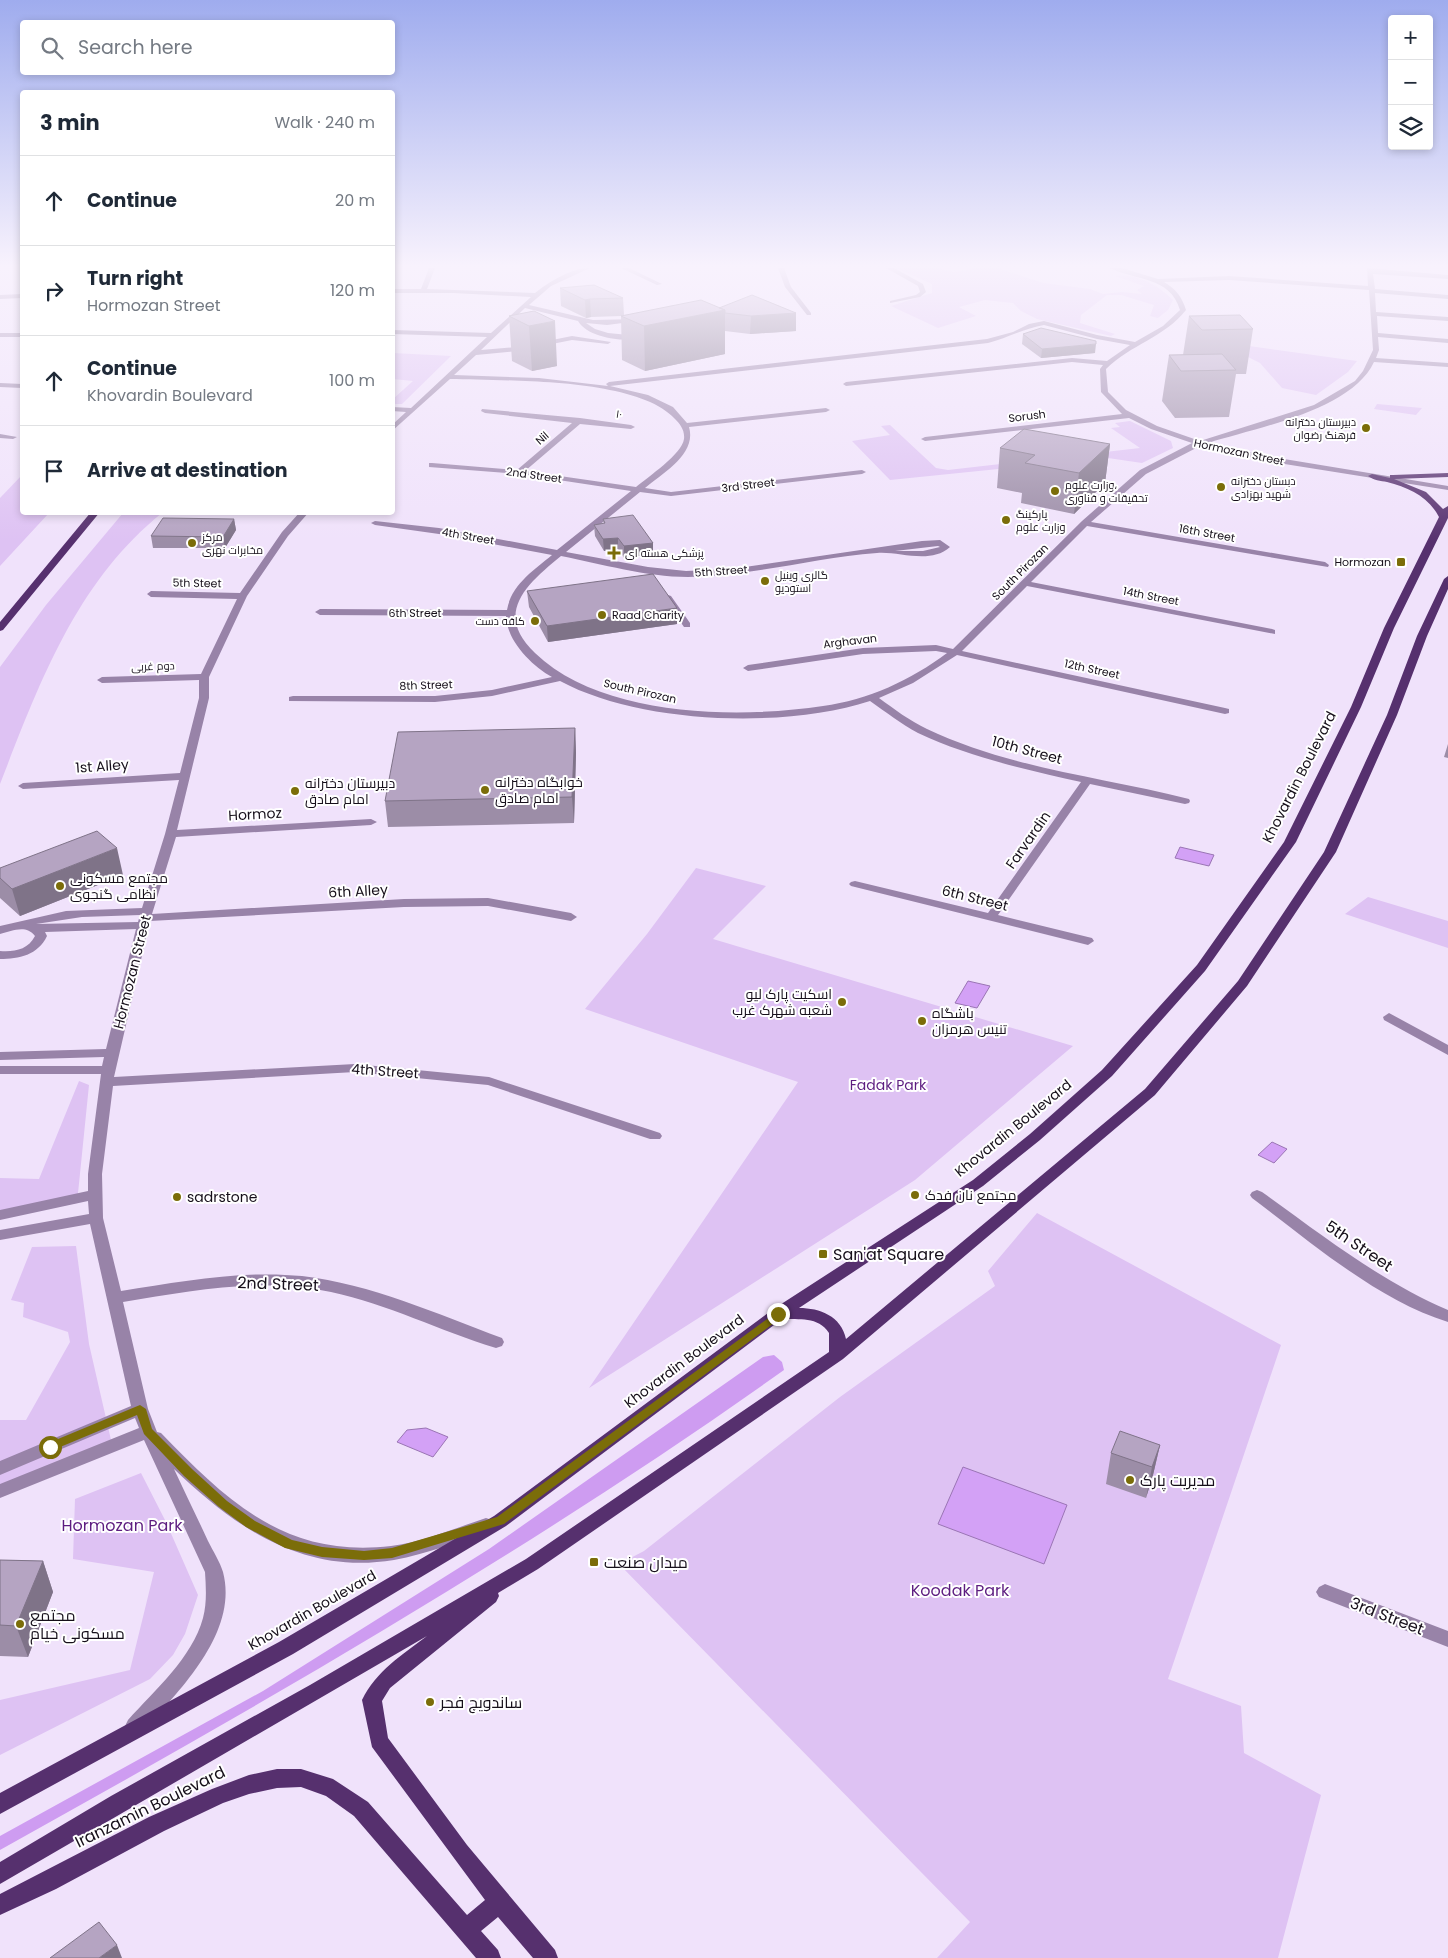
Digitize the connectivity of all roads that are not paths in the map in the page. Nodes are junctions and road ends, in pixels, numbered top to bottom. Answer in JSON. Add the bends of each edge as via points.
{"nodes":[{"id":1,"x":466,"y":359,"type":"edge"},
{"id":2,"x":830,"y":359,"type":"edge"},
{"id":3,"x":1114,"y":359,"type":"edge"},
{"id":4,"x":1373,"y":360,"type":"joint"},
{"id":5,"x":1108,"y":363,"type":"junction"},
{"id":6,"x":1448,"y":365,"type":"edge"},
{"id":7,"x":448,"y":377,"type":"junction"},
{"id":8,"x":846,"y":384,"type":"dead end"},
{"id":9,"x":0,"y":385,"type":"edge"},
{"id":10,"x":20,"y":386,"type":"edge"},
{"id":11,"x":602,"y":386,"type":"junction"},
{"id":12,"x":395,"y":409,"type":"edge"},
{"id":13,"x":412,"y":410,"type":"junction"},
{"id":14,"x":826,"y":410,"type":"dead end"},
{"id":15,"x":485,"y":411,"type":"dead end"},
{"id":16,"x":1132,"y":415,"type":"junction"},
{"id":17,"x":580,"y":420,"type":"junction"},
{"id":18,"x":685,"y":425,"type":"junction"},
{"id":19,"x":395,"y":426,"type":"edge"},
{"id":20,"x":631,"y":427,"type":"dead end"},
{"id":21,"x":0,"y":436,"type":"edge"},
{"id":22,"x":12,"y":437,"type":"dead end"},
{"id":23,"x":925,"y":439,"type":"dead end"},
{"id":24,"x":1197,"y":444,"type":"junction"},
{"id":25,"x":432,"y":465,"type":"dead end"},
{"id":26,"x":519,"y":472,"type":"junction"},
{"id":27,"x":862,"y":472,"type":"dead end"},
{"id":28,"x":1448,"y":475,"type":"edge"},
{"id":29,"x":1372,"y":476,"type":"junction"},
{"id":30,"x":1448,"y":488,"type":"edge"},
{"id":31,"x":634,"y":490,"type":"junction"},
{"id":32,"x":1446,"y":513,"type":"edge"},
{"id":33,"x":94,"y":515,"type":"edge"},
{"id":34,"x":302,"y":515,"type":"edge"},
{"id":35,"x":1085,"y":522,"type":"junction"},
{"id":36,"x":375,"y":523,"type":"dead end"},
{"id":37,"x":562,"y":552,"type":"junction"},
{"id":38,"x":882,"y":552,"type":"junction"},
{"id":39,"x":1325,"y":565,"type":"dead end"},
{"id":40,"x":648,"y":570,"type":"junction"},
{"id":41,"x":1448,"y":578,"type":"edge"},
{"id":42,"x":1025,"y":583,"type":"junction"},
{"id":43,"x":151,"y":594,"type":"dead end"},
{"id":44,"x":243,"y":596,"type":"junction"},
{"id":45,"x":320,"y":612,"type":"dead end"},
{"id":46,"x":511,"y":613,"type":"junction"},
{"id":47,"x":687,"y":625,"type":"dead end"},
{"id":48,"x":0,"y":628,"type":"edge"},
{"id":49,"x":1272,"y":632,"type":"dead end"},
{"id":50,"x":955,"y":652,"type":"junction"},
{"id":51,"x":748,"y":668,"type":"dead end"},
{"id":52,"x":204,"y":677,"type":"junction"},
{"id":53,"x":559,"y":678,"type":"junction"},
{"id":54,"x":102,"y":680,"type":"dead end"},
{"id":55,"x":872,"y":698,"type":"junction"},
{"id":56,"x":293,"y":699,"type":"dead end"},
{"id":57,"x":1225,"y":711,"type":"dead end"},
{"id":58,"x":184,"y":776,"type":"junction"},
{"id":59,"x":1088,"y":780,"type":"junction"},
{"id":60,"x":23,"y":786,"type":"dead end"},
{"id":61,"x":1184,"y":801,"type":"dead end"},
{"id":62,"x":371,"y":822,"type":"dead end"},
{"id":63,"x":171,"y":834,"type":"junction"},
{"id":64,"x":855,"y":884,"type":"dead end"},
{"id":65,"x":571,"y":917,"type":"dead end"},
{"id":66,"x":991,"y":917,"type":"junction"},
{"id":67,"x":145,"y":918,"type":"junction"},
{"id":68,"x":19,"y":926,"type":"junction"},
{"id":69,"x":36,"y":929,"type":"junction"},
{"id":70,"x":0,"y":930,"type":"edge"},
{"id":71,"x":1088,"y":941,"type":"dead end"},
{"id":72,"x":0,"y":955,"type":"edge"},
{"id":73,"x":1389,"y":1017,"type":"dead end"},
{"id":74,"x":1448,"y":1051,"type":"edge"},
{"id":75,"x":112,"y":1052,"type":"junction"},
{"id":76,"x":0,"y":1056,"type":"edge"},
{"id":77,"x":0,"y":1070,"type":"edge"},
{"id":78,"x":107,"y":1076,"type":"junction"},
{"id":79,"x":655,"y":1136,"type":"dead end"},
{"id":80,"x":95,"y":1195,"type":"junction"},
{"id":81,"x":1257,"y":1195,"type":"dead end"},
{"id":82,"x":0,"y":1215,"type":"edge"},
{"id":83,"x":96,"y":1218,"type":"junction"},
{"id":84,"x":0,"y":1235,"type":"edge"},
{"id":85,"x":113,"y":1298,"type":"junction"},
{"id":86,"x":778,"y":1314,"type":"junction"},
{"id":87,"x":1448,"y":1316,"type":"edge"},
{"id":88,"x":496,"y":1342,"type":"dead end"},
{"id":89,"x":837,"y":1356,"type":"junction"},
{"id":90,"x":140,"y":1409,"type":"junction"},
{"id":91,"x":148,"y":1431,"type":"junction"},
{"id":92,"x":21,"y":1459,"type":"junction"},
{"id":93,"x":0,"y":1468,"type":"edge"},
{"id":94,"x":28,"y":1478,"type":"junction"},
{"id":95,"x":0,"y":1491,"type":"edge"},
{"id":96,"x":500,"y":1521,"type":"junction"},
{"id":97,"x":532,"y":1564,"type":"junction"},
{"id":98,"x":1325,"y":1592,"type":"dead end"},
{"id":99,"x":1448,"y":1639,"type":"edge"},
{"id":100,"x":125,"y":1737,"type":"junction"},
{"id":101,"x":0,"y":1804,"type":"edge"},
{"id":102,"x":0,"y":1874,"type":"edge"},
{"id":103,"x":499,"y":1902,"type":"junction"},
{"id":104,"x":0,"y":1905,"type":"edge"},
{"id":105,"x":466,"y":1930,"type":"junction"},
{"id":106,"x":490,"y":1958,"type":"edge"},
{"id":107,"x":548,"y":1958,"type":"edge"}],
"edges":[{"from":1,"to":7,"type":"street"},
{"from":2,"to":11,"type":"street"},
{"from":3,"to":5,"type":"street"},
{"from":4,"to":6,"type":"street"},
{"from":4,"to":24,"type":"street","name":"South Pirozan","via":[[1366,372],[1347,390],[1317,407]]},
{"from":5,"to":8,"type":"street","via":[[1072,360]]},
{"from":5,"to":16,"type":"street","name":"Hormozan Street","via":[[1101,376],[1103,392],[1114,404]]},
{"from":7,"to":11,"type":"street"},
{"from":7,"to":13,"type":"street"},
{"from":9,"to":10,"type":"street"},
{"from":11,"to":18,"type":"street","via":[[661,403]]},
{"from":12,"to":13,"type":"street"},
{"from":13,"to":19,"type":"street"},
{"from":14,"to":18,"type":"street"},
{"from":15,"to":17,"type":"street","name":"۱۰"},
{"from":16,"to":23,"type":"street","name":"Sorush"},
{"from":16,"to":24,"type":"street","name":"Hormozan Street"},
{"from":17,"to":20,"type":"street","name":"۱۰"},
{"from":17,"to":26,"type":"street","name":"Nil"},
{"from":18,"to":31,"type":"street","via":[[688,440],[681,453]]},
{"from":21,"to":22,"type":"street"},
{"from":24,"to":29,"type":"street","name":"Hormozan Street"},
{"from":24,"to":35,"type":"street","name":"South Pirozan","via":[[1143,472]]},
{"from":25,"to":26,"type":"street","name":"2nd Street"},
{"from":26,"to":31,"type":"street","name":"2nd Street"},
{"from":27,"to":31,"type":"street","name":"3rd Street","via":[[680,493]]},
{"from":28,"to":29,"type":"main road"},
{"from":29,"to":30,"type":"street","name":"Hormozan Street"},
{"from":29,"to":32,"type":"main road","via":[[1429,496]]},
{"from":31,"to":37,"type":"street"},
{"from":32,"to":86,"type":"main road","name":"Khovardin Boulevard","via":[[1290,842],[1201,968],[1107,1073],[1035,1138],[978,1183]]},
{"from":33,"to":48,"type":"main road"},
{"from":34,"to":44,"type":"street","name":"Hormozan Street","via":[[285,534]]},
{"from":35,"to":39,"type":"street","name":"16th Street"},
{"from":35,"to":42,"type":"street","name":"South Pirozan"},
{"from":36,"to":37,"type":"street","name":"4th Street","via":[[439,530]]},
{"from":37,"to":40,"type":"street","name":"5th Street"},
{"from":37,"to":46,"type":"street","via":[[520,590],[513,601]]},
{"from":38,"to":38,"type":"street","name":"5th Street","via":[[886,548],[922,544],[940,543],[946,547],[914,554]]},
{"from":38,"to":40,"type":"street","name":"5th Street","via":[[731,572],[686,574]]},
{"from":40,"to":47,"type":"street"},
{"from":41,"to":89,"type":"main road","via":[[1392,715],[1330,852],[1243,983],[1150,1092]]},
{"from":42,"to":49,"type":"street","name":"14th Street"},
{"from":42,"to":50,"type":"street","name":"South Pirozan"},
{"from":43,"to":44,"type":"street","name":"5th Steet"},
{"from":44,"to":52,"type":"street","name":"Hormozan Street"},
{"from":45,"to":46,"type":"street","name":"6th Street"},
{"from":46,"to":53,"type":"street","name":"South Pirozan","via":[[511,627],[528,654]]},
{"from":50,"to":51,"type":"street","name":"Arghavan","via":[[936,648],[896,648]]},
{"from":50,"to":55,"type":"street","name":"South Pirozan","via":[[912,682]]},
{"from":50,"to":57,"type":"street","name":"12th Street"},
{"from":52,"to":54,"type":"street","name":"دوم غربی"},
{"from":52,"to":58,"type":"street","name":"Hormozan Street","via":[[204,698]]},
{"from":53,"to":55,"type":"street","name":"South Pirozan","via":[[629,702],[709,714],[773,714],[824,709]]},
{"from":53,"to":56,"type":"street","name":"8th Street","via":[[492,693],[435,699]]},
{"from":55,"to":59,"type":"street","name":"10th Street","via":[[928,733],[986,754]]},
{"from":58,"to":60,"type":"street","name":"1st Alley"},
{"from":58,"to":63,"type":"street","name":"Hormozan Street"},
{"from":59,"to":61,"type":"street","name":"10th Street"},
{"from":59,"to":66,"type":"street","name":"Farvardin"},
{"from":62,"to":63,"type":"street","name":"Hormoz"},
{"from":63,"to":67,"type":"street","name":"Hormozan Street"},
{"from":64,"to":66,"type":"street","name":"6th Street"},
{"from":65,"to":67,"type":"street","name":"6th Alley","via":[[488,902],[404,903]]},
{"from":66,"to":71,"type":"street","name":"6th Street"},
{"from":67,"to":68,"type":"street","via":[[60,916],[35,919]]},
{"from":67,"to":69,"type":"street"},
{"from":67,"to":75,"type":"street","name":"Hormozan Street"},
{"from":68,"to":69,"type":"street"},
{"from":68,"to":70,"type":"street"},
{"from":69,"to":72,"type":"street","via":[[41,936],[36,946],[20,954]]},
{"from":73,"to":74,"type":"street"},
{"from":75,"to":76,"type":"street"},
{"from":75,"to":78,"type":"street","name":"Hormozan Street"},
{"from":77,"to":78,"type":"street","name":"4th Street"},
{"from":78,"to":79,"type":"street","name":"4th Street","via":[[355,1068],[489,1081]]},
{"from":78,"to":80,"type":"street","name":"Hormozan Street"},
{"from":80,"to":82,"type":"street"},
{"from":80,"to":83,"type":"street","name":"Hormozan Street"},
{"from":81,"to":87,"type":"street","name":"5th Street","via":[[1370,1276]]},
{"from":83,"to":84,"type":"street"},
{"from":83,"to":85,"type":"street","name":"Hormozan Street"},
{"from":85,"to":88,"type":"street","name":"2nd Street","via":[[234,1281],[328,1286]]},
{"from":85,"to":90,"type":"street","name":"Hormozan Street"},
{"from":86,"to":89,"type":"main road","via":[[804,1312],[822,1317],[837,1334],[840,1346]]},
{"from":86,"to":96,"type":"main road","name":"Khovardin Boulevard"},
{"from":89,"to":97,"type":"main road"},
{"from":90,"to":91,"type":"street","name":"Hormozan Street"},
{"from":90,"to":92,"type":"street"},
{"from":91,"to":94,"type":"street"},
{"from":91,"to":96,"type":"street","name":"Hormozan Street","via":[[223,1504],[250,1524],[289,1544],[364,1556],[392,1553]]},
{"from":91,"to":100,"type":"street","name":"Hormozan Street","via":[[214,1572],[217,1603],[207,1637],[181,1674]]},
{"from":92,"to":93,"type":"street"},
{"from":92,"to":94,"type":"street"},
{"from":94,"to":95,"type":"street"},
{"from":96,"to":100,"type":"main road","name":"Khovardin Boulevard","via":[[286,1648]]},
{"from":97,"to":102,"type":"main road"},
{"from":97,"to":103,"type":"main road","via":[[383,1682],[372,1700],[379,1741]]},
{"from":98,"to":99,"type":"street","name":"3rd Street"},
{"from":100,"to":101,"type":"main road","name":"Khovardin Boulevard"},
{"from":103,"to":105,"type":"main road"},
{"from":103,"to":107,"type":"main road"},
{"from":104,"to":105,"type":"main road","name":"Iranzamin Boulevard","via":[[234,1788],[272,1778],[300,1778],[345,1796],[361,1809]]},
{"from":105,"to":106,"type":"main road","name":"Iranzamin Boulevard"}]}
